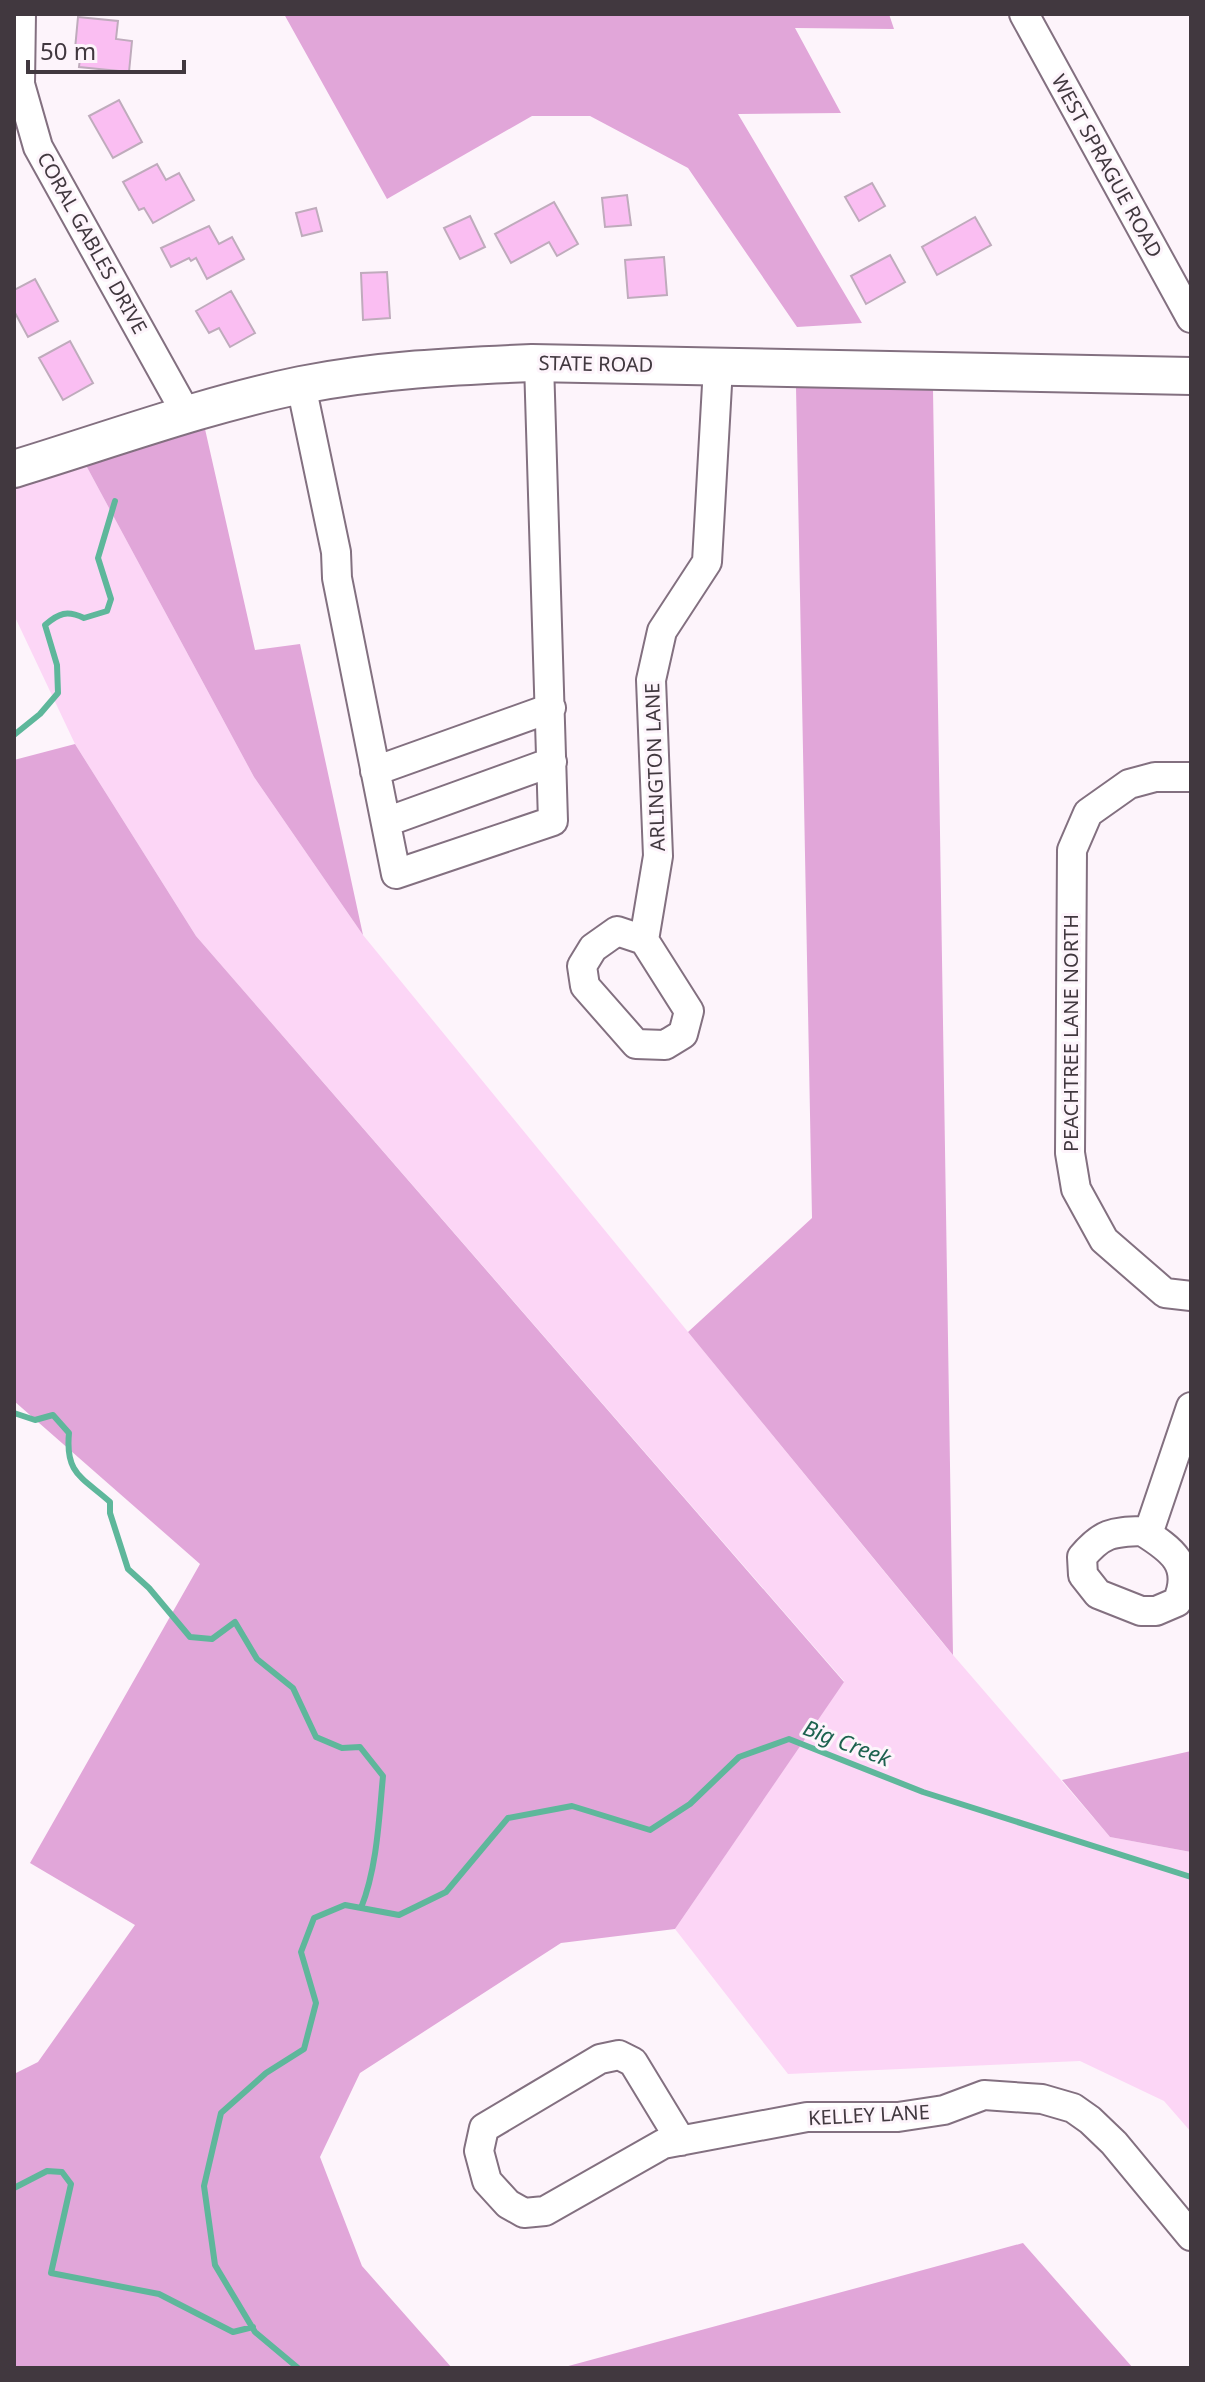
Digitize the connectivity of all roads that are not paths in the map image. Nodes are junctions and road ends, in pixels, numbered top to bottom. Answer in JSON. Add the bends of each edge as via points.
{"nodes":[{"id":1,"x":21,"y":14,"type":"edge"},
{"id":2,"x":1024,"y":14,"type":"edge"},
{"id":3,"x":1181,"y":276,"type":"edge"},
{"id":4,"x":1191,"y":318,"type":"edge"},
{"id":5,"x":539,"y":363,"type":"junction"},
{"id":6,"x":718,"y":367,"type":"junction"},
{"id":7,"x":1191,"y":376,"type":"edge"},
{"id":8,"x":301,"y":385,"type":"junction"},
{"id":9,"x":187,"y":415,"type":"junction"},
{"id":10,"x":14,"y":469,"type":"edge"},
{"id":11,"x":551,"y":708,"type":"junction"},
{"id":12,"x":552,"y":762,"type":"junction"},
{"id":13,"x":373,"y":763,"type":"junction"},
{"id":14,"x":1191,"y":777,"type":"edge"},
{"id":15,"x":386,"y":822,"type":"junction"},
{"id":16,"x":644,"y":940,"type":"dead end"},
{"id":17,"x":1191,"y":1296,"type":"edge"},
{"id":18,"x":1191,"y":1407,"type":"edge"},
{"id":19,"x":1148,"y":1534,"type":"dead end"},
{"id":20,"x":681,"y":2141,"type":"junction"},
{"id":21,"x":1191,"y":2236,"type":"edge"}],
"edges":[{"from":1,"to":9,"type":"street","name":"CORAL GABLES DRIVE","via":[[20,84],[38,147]]},
{"from":2,"to":3,"type":"street","name":"WEST SPRAGUE ROAD"},
{"from":3,"to":4,"type":"street","name":"WEST SPRAGUE ROAD"},
{"from":5,"to":6,"type":"main road","name":"STATE ROAD"},
{"from":5,"to":8,"type":"main road","name":"STATE ROAD","via":[[447,367]]},
{"from":5,"to":11,"type":"street"},
{"from":6,"to":7,"type":"main road","name":"STATE ROAD"},
{"from":6,"to":16,"type":"street","name":"ARLINGTON LANE","via":[[707,562],[662,631],[651,680],[658,856]]},
{"from":8,"to":9,"type":"main road","name":"STATE ROAD"},
{"from":8,"to":13,"type":"street"},
{"from":9,"to":10,"type":"main road","name":"STATE ROAD"},
{"from":11,"to":12,"type":"street"},
{"from":11,"to":13,"type":"street"},
{"from":12,"to":15,"type":"street"},
{"from":12,"to":15,"type":"street","via":[[553,821],[396,874]]},
{"from":13,"to":15,"type":"street"},
{"from":14,"to":17,"type":"street","name":"PEACHTREE LANE NORTH","via":[[1155,777],[1129,784],[1088,813],[1072,850],[1070,1153],[1076,1189],[1104,1240],[1165,1293]]},
{"from":18,"to":19,"type":"street"},
{"from":20,"to":20,"type":"street","name":"KELLEY LANE","via":[[633,2062],[619,2055],[600,2059],[484,2128],[479,2151],[487,2181],[524,2213],[545,2211],[663,2144]]},
{"from":20,"to":21,"type":"street","name":"KELLEY LANE","via":[[807,2117],[898,2117],[944,2110],[984,2095],[1042,2099],[1073,2108],[1090,2120]]}]}
